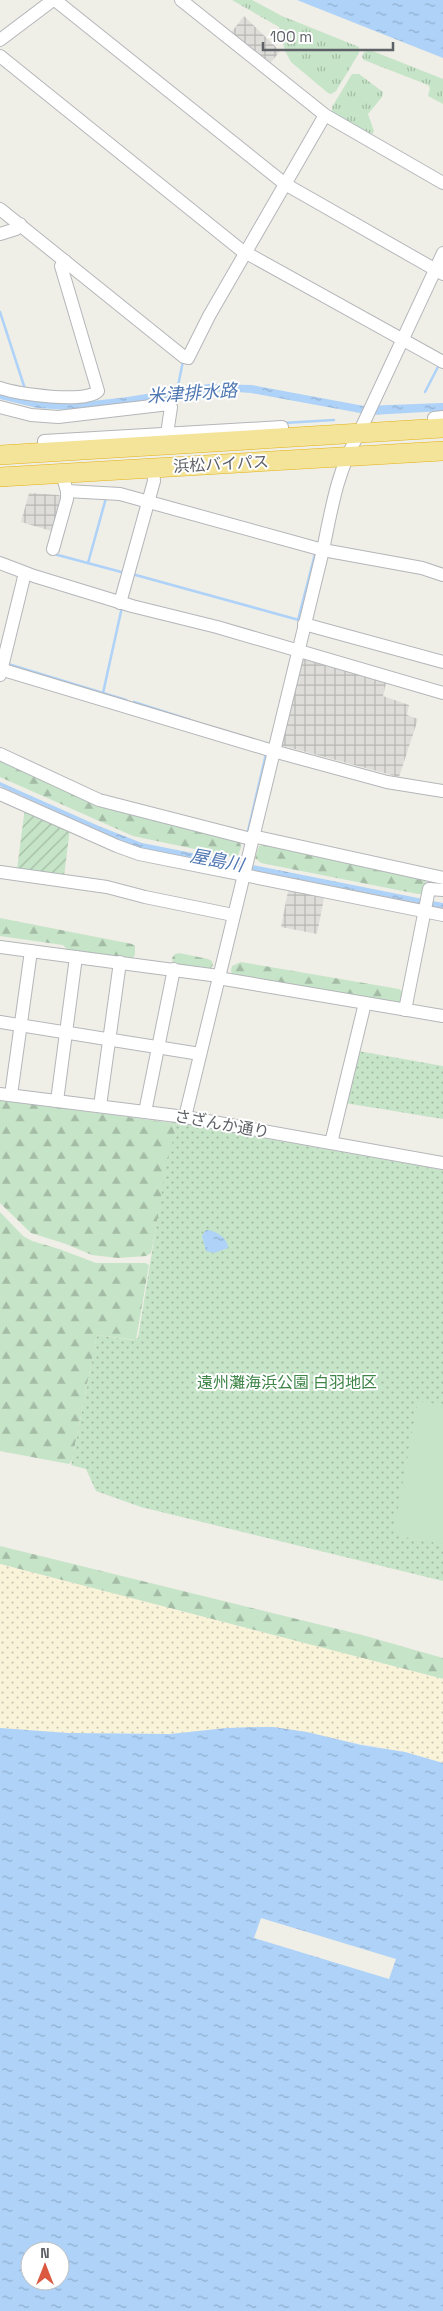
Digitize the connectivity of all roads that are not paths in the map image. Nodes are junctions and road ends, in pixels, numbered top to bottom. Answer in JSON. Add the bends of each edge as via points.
{"nodes":[{"id":1,"x":54,"y":0,"type":"edge"},
{"id":2,"x":181,"y":0,"type":"edge"},
{"id":3,"x":0,"y":40,"type":"edge"},
{"id":4,"x":0,"y":56,"type":"edge"},
{"id":5,"x":325,"y":115,"type":"junction"},
{"id":6,"x":443,"y":182,"type":"edge"},
{"id":7,"x":285,"y":184,"type":"junction"},
{"id":8,"x":0,"y":209,"type":"edge"},
{"id":9,"x":20,"y":224,"type":"junction"},
{"id":10,"x":0,"y":234,"type":"edge"},
{"id":11,"x":245,"y":252,"type":"junction"},
{"id":12,"x":443,"y":253,"type":"edge"},
{"id":13,"x":65,"y":261,"type":"junction"},
{"id":14,"x":439,"y":272,"type":"edge"},
{"id":15,"x":401,"y":340,"type":"junction"},
{"id":16,"x":443,"y":362,"type":"edge"},
{"id":17,"x":0,"y":388,"type":"edge"},
{"id":18,"x":0,"y":407,"type":"edge"},
{"id":19,"x":441,"y":428,"type":"edge"},
{"id":20,"x":358,"y":434,"type":"junction"},
{"id":21,"x":168,"y":439,"type":"junction"},
{"id":22,"x":443,"y":450,"type":"edge"},
{"id":23,"x":0,"y":455,"type":"edge"},
{"id":24,"x":0,"y":465,"type":"edge"},
{"id":25,"x":153,"y":468,"type":"junction"},
{"id":26,"x":91,"y":472,"type":"junction"},
{"id":27,"x":0,"y":477,"type":"edge"},
{"id":28,"x":64,"y":482,"type":"junction"},
{"id":29,"x":148,"y":501,"type":"junction"},
{"id":30,"x":53,"y":549,"type":"dead end"},
{"id":31,"x":323,"y":550,"type":"junction"},
{"id":32,"x":0,"y":563,"type":"edge"},
{"id":33,"x":25,"y":573,"type":"junction"},
{"id":34,"x":443,"y":575,"type":"edge"},
{"id":35,"x":120,"y":603,"type":"junction"},
{"id":36,"x":304,"y":624,"type":"junction"},
{"id":37,"x":297,"y":651,"type":"junction"},
{"id":38,"x":443,"y":662,"type":"edge"},
{"id":39,"x":0,"y":671,"type":"edge"},
{"id":40,"x":443,"y":693,"type":"edge"},
{"id":41,"x":273,"y":751,"type":"junction"},
{"id":42,"x":0,"y":754,"type":"edge"},
{"id":43,"x":443,"y":791,"type":"edge"},
{"id":44,"x":0,"y":794,"type":"edge"},
{"id":45,"x":252,"y":838,"type":"junction"},
{"id":46,"x":244,"y":869,"type":"junction"},
{"id":47,"x":0,"y":872,"type":"edge"},
{"id":48,"x":443,"y":878,"type":"edge"},
{"id":49,"x":443,"y":890,"type":"edge"},
{"id":50,"x":426,"y":905,"type":"junction"},
{"id":51,"x":233,"y":915,"type":"junction"},
{"id":52,"x":443,"y":915,"type":"edge"},
{"id":53,"x":0,"y":947,"type":"edge"},
{"id":54,"x":31,"y":951,"type":"junction"},
{"id":55,"x":76,"y":957,"type":"junction"},
{"id":56,"x":120,"y":962,"type":"junction"},
{"id":57,"x":174,"y":969,"type":"junction"},
{"id":58,"x":218,"y":977,"type":"junction"},
{"id":59,"x":365,"y":1003,"type":"junction"},
{"id":60,"x":405,"y":1010,"type":"junction"},
{"id":61,"x":443,"y":1016,"type":"edge"},
{"id":62,"x":0,"y":1022,"type":"edge"},
{"id":63,"x":21,"y":1026,"type":"junction"},
{"id":64,"x":66,"y":1032,"type":"junction"},
{"id":65,"x":109,"y":1039,"type":"junction"},
{"id":66,"x":158,"y":1046,"type":"junction"},
{"id":67,"x":200,"y":1054,"type":"junction"},
{"id":68,"x":6,"y":1095,"type":"edge"},
{"id":69,"x":57,"y":1101,"type":"junction"},
{"id":70,"x":100,"y":1106,"type":"junction"},
{"id":71,"x":145,"y":1112,"type":"junction"},
{"id":72,"x":185,"y":1117,"type":"junction"},
{"id":73,"x":331,"y":1143,"type":"junction"},
{"id":74,"x":443,"y":1163,"type":"edge"}],
"edges":[{"from":1,"to":3,"type":"street"},
{"from":1,"to":7,"type":"street"},
{"from":2,"to":5,"type":"street"},
{"from":4,"to":11,"type":"street"},
{"from":5,"to":6,"type":"street"},
{"from":5,"to":7,"type":"street"},
{"from":7,"to":11,"type":"street"},
{"from":7,"to":14,"type":"street"},
{"from":8,"to":9,"type":"street"},
{"from":9,"to":10,"type":"street","via":[[16,230]]},
{"from":9,"to":13,"type":"street"},
{"from":11,"to":13,"type":"street","via":[[208,316],[190,356],[186,358]]},
{"from":11,"to":15,"type":"street"},
{"from":12,"to":14,"type":"street"},
{"from":13,"to":17,"type":"street","via":[[61,266],[98,391],[89,395],[54,397]]},
{"from":14,"to":15,"type":"street"},
{"from":15,"to":16,"type":"street"},
{"from":15,"to":20,"type":"street"},
{"from":18,"to":21,"type":"street","via":[[30,415],[58,417],[169,404]]},
{"from":19,"to":20,"type":"highway","name":"浜松バイパス"},
{"from":20,"to":21,"type":"highway","name":"浜松バイパス"},
{"from":20,"to":21,"type":"highway","via":[[331,448],[282,451]]},
{"from":20,"to":22,"type":"highway","name":"浜松バイパス"},
{"from":20,"to":25,"type":"highway","name":"浜松バイパス"},
{"from":20,"to":31,"type":"street","via":[[335,489]]},
{"from":21,"to":23,"type":"highway","name":"浜松バイパス"},
{"from":24,"to":26,"type":"highway","via":[[59,467]]},
{"from":25,"to":26,"type":"highway","name":"浜松バイパス"},
{"from":25,"to":29,"type":"street","via":[[154,481]]},
{"from":26,"to":28,"type":"highway","name":"浜松バイパス"},
{"from":27,"to":28,"type":"highway","name":"浜松バイパス"},
{"from":28,"to":29,"type":"street"},
{"from":28,"to":30,"type":"street","via":[[67,499]]},
{"from":29,"to":31,"type":"street"},
{"from":29,"to":35,"type":"street"},
{"from":31,"to":34,"type":"street","via":[[422,568]]},
{"from":31,"to":36,"type":"street"},
{"from":32,"to":33,"type":"street"},
{"from":33,"to":35,"type":"street"},
{"from":33,"to":39,"type":"street"},
{"from":35,"to":37,"type":"street"},
{"from":36,"to":37,"type":"street"},
{"from":36,"to":38,"type":"street"},
{"from":37,"to":40,"type":"street"},
{"from":37,"to":41,"type":"street"},
{"from":39,"to":41,"type":"street"},
{"from":41,"to":43,"type":"street","via":[[387,782]]},
{"from":41,"to":45,"type":"street"},
{"from":42,"to":45,"type":"street","via":[[99,800]]},
{"from":44,"to":46,"type":"street","via":[[128,850]]},
{"from":45,"to":46,"type":"street"},
{"from":45,"to":48,"type":"street"},
{"from":46,"to":50,"type":"street"},
{"from":46,"to":51,"type":"street"},
{"from":47,"to":51,"type":"street","via":[[107,886]]},
{"from":49,"to":50,"type":"street","via":[[429,889]]},
{"from":50,"to":52,"type":"street"},
{"from":50,"to":60,"type":"street"},
{"from":51,"to":58,"type":"street"},
{"from":53,"to":54,"type":"street"},
{"from":54,"to":55,"type":"street"},
{"from":54,"to":63,"type":"street"},
{"from":55,"to":56,"type":"street"},
{"from":55,"to":64,"type":"street"},
{"from":56,"to":57,"type":"street"},
{"from":56,"to":65,"type":"street"},
{"from":57,"to":58,"type":"street"},
{"from":57,"to":66,"type":"street"},
{"from":58,"to":59,"type":"street"},
{"from":58,"to":67,"type":"street"},
{"from":59,"to":60,"type":"street"},
{"from":59,"to":73,"type":"street"},
{"from":60,"to":61,"type":"street"},
{"from":62,"to":63,"type":"street"},
{"from":63,"to":64,"type":"street"},
{"from":63,"to":68,"type":"street"},
{"from":64,"to":65,"type":"street"},
{"from":64,"to":69,"type":"street"},
{"from":65,"to":66,"type":"street"},
{"from":65,"to":70,"type":"street"},
{"from":66,"to":67,"type":"street"},
{"from":66,"to":71,"type":"street"},
{"from":67,"to":72,"type":"street"},
{"from":68,"to":69,"type":"street","name":"さざんか通り"},
{"from":69,"to":70,"type":"street","name":"さざんか通り"},
{"from":70,"to":71,"type":"street","name":"さざんか通り"},
{"from":71,"to":72,"type":"street","name":"さざんか通り"},
{"from":72,"to":73,"type":"street","name":"さざんか通り"},
{"from":73,"to":74,"type":"street","name":"さざんか通り"}]}
